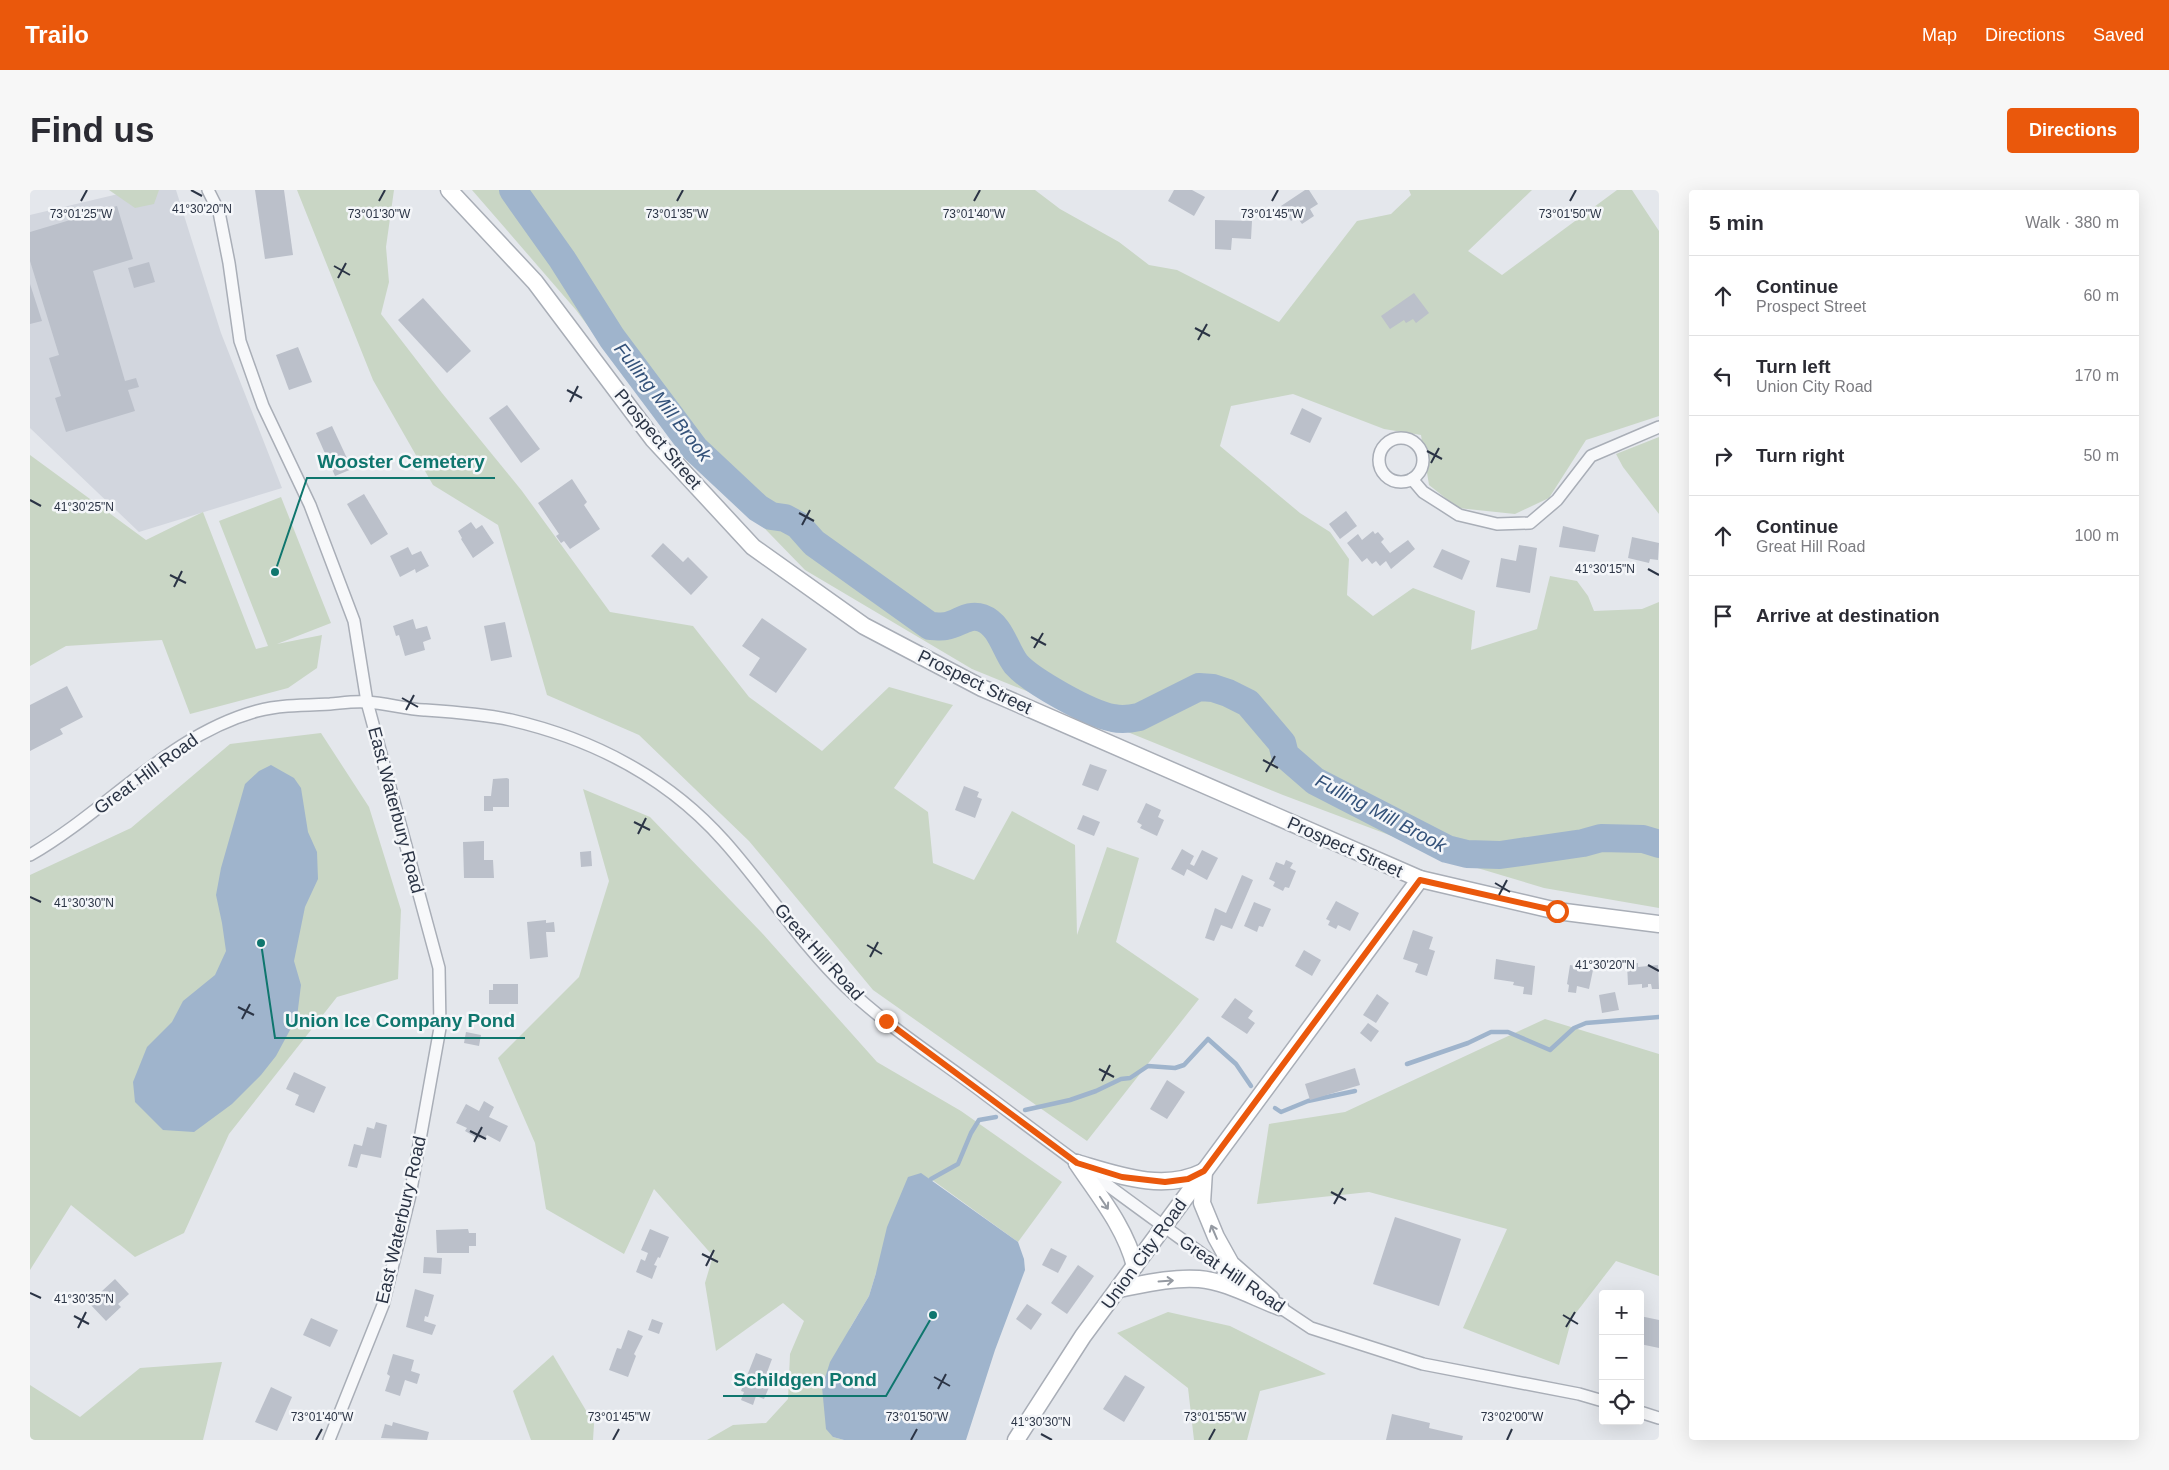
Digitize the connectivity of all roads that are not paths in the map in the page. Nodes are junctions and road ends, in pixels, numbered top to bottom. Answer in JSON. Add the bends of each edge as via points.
{"nodes":[{"id":1,"x":208,"y":190,"type":"edge"},
{"id":2,"x":449,"y":190,"type":"edge"},
{"id":3,"x":1659,"y":427,"type":"edge"},
{"id":4,"x":1412,"y":479,"type":"dead end"},
{"id":5,"x":367,"y":702,"type":"junction"},
{"id":6,"x":30,"y":855,"type":"edge"},
{"id":7,"x":1420,"y":880,"type":"junction"},
{"id":8,"x":1659,"y":924,"type":"edge"},
{"id":9,"x":1077,"y":1163,"type":"junction"},
{"id":10,"x":1204,"y":1171,"type":"junction"},
{"id":11,"x":1163,"y":1227,"type":"junction"},
{"id":12,"x":1135,"y":1266,"type":"junction"},
{"id":13,"x":1118,"y":1289,"type":"junction"},
{"id":14,"x":1280,"y":1308,"type":"junction"},
{"id":15,"x":1599,"y":1400,"type":"edge"},
{"id":16,"x":1644,"y":1413,"type":"edge"},
{"id":17,"x":1659,"y":1418,"type":"edge"},
{"id":18,"x":329,"y":1440,"type":"edge"},
{"id":19,"x":1016,"y":1440,"type":"edge"}],
"edges":[{"from":1,"to":5,"type":"street","name":"East Waterbury Road","via":[[220,212],[240,341],[264,406],[310,505],[354,621]]},
{"from":2,"to":7,"type":"main road","name":"Prospect Street","via":[[535,282],[653,439],[753,547],[864,626],[982,688]]},
{"from":3,"to":4,"type":"street","via":[[1591,456],[1557,500],[1530,523],[1497,524],[1459,515],[1423,492]]},
{"from":5,"to":6,"type":"street","name":"Great Hill Road","via":[[260,710],[228,721],[173,751],[66,833]]},
{"from":5,"to":9,"type":"street","name":"Great Hill Road","via":[[510,720],[590,746],[658,782],[724,840],[846,986],[886,1021]]},
{"from":5,"to":18,"type":"street","name":"East Waterbury Road","via":[[439,968],[440,1028],[410,1195],[383,1305]]},
{"from":7,"to":8,"type":"main road","name":"Prospect Street","via":[[1557,911]]},
{"from":7,"to":10,"type":"main road","name":"Union City Road"},
{"from":9,"to":10,"type":"main road","via":[[1122,1177],[1165,1182],[1188,1179]]},
{"from":9,"to":11,"type":"street","name":"Great Hill Road"},
{"from":9,"to":12,"type":"main road","one_way":true,"via":[[1118,1223]]},
{"from":10,"to":11,"type":"main road","name":"Union City Road"},
{"from":14,"to":10,"type":"main road","one_way":true,"via":[[1231,1264],[1223,1250],[1202,1202]]},
{"from":11,"to":12,"type":"main road","name":"Union City Road"},
{"from":11,"to":14,"type":"street","name":"Great Hill Road"},
{"from":12,"to":13,"type":"main road","name":"Union City Road"},
{"from":13,"to":14,"type":"main road","one_way":true,"via":[[1155,1281],[1200,1279],[1222,1284]]},
{"from":13,"to":19,"type":"main road","name":"Union City Road","via":[[1070,1355]]},
{"from":14,"to":15,"type":"street","name":"Great Hill Road","via":[[1311,1328],[1423,1364]]},
{"from":16,"to":17,"type":"street"}]}
